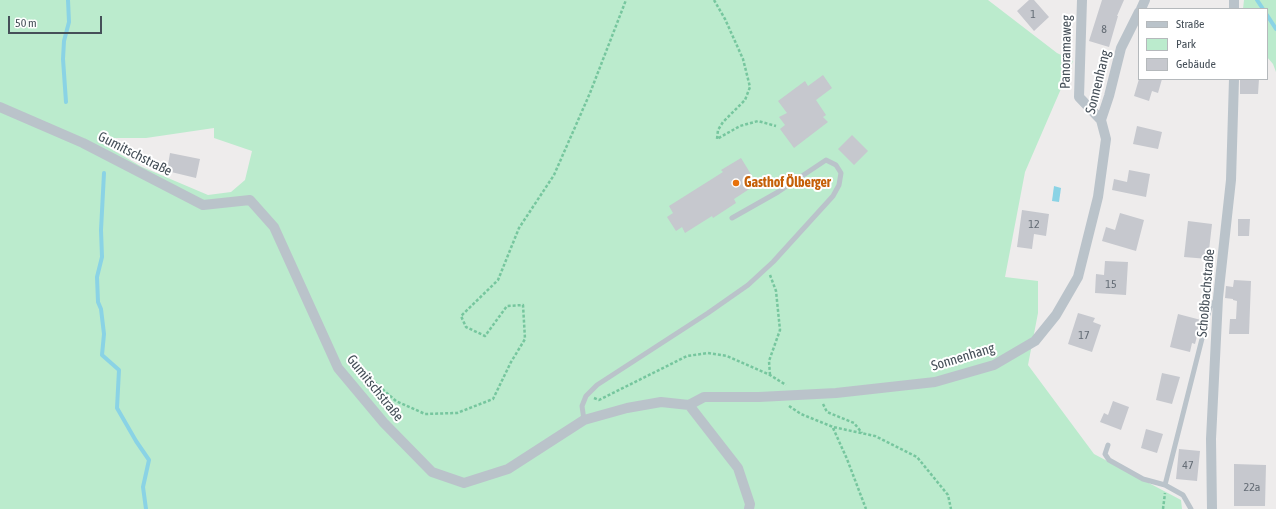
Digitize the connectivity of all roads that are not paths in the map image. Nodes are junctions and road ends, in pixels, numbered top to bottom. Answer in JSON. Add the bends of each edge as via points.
{"nodes":[{"id":1,"x":1082,"y":0,"type":"edge"},
{"id":2,"x":1138,"y":14,"type":"edge"},
{"id":3,"x":1234,"y":80,"type":"edge"},
{"id":4,"x":0,"y":107,"type":"edge"},
{"id":5,"x":1101,"y":120,"type":"junction"},
{"id":6,"x":732,"y":218,"type":"dead end"},
{"id":7,"x":1218,"y":298,"type":"junction"},
{"id":8,"x":689,"y":406,"type":"junction"},
{"id":9,"x":584,"y":420,"type":"junction"},
{"id":10,"x":1108,"y":445,"type":"dead end"},
{"id":11,"x":1165,"y":485,"type":"junction"},
{"id":12,"x":749,"y":509,"type":"edge"},
{"id":13,"x":1191,"y":509,"type":"edge"},
{"id":14,"x":1212,"y":509,"type":"edge"}],
"edges":[{"from":1,"to":5,"type":"street","name":"Panoramaweg","via":[[1079,97]]},
{"from":2,"to":5,"type":"street","name":"Sonnenhang","via":[[1122,48]]},
{"from":3,"to":7,"type":"street","name":"Schoßbachstraße","via":[[1231,180]]},
{"from":4,"to":9,"type":"street","name":"Gumitschstraße","via":[[83,143],[203,205],[250,200],[274,227],[338,368],[384,423],[432,472],[464,483],[508,469]]},
{"from":5,"to":8,"type":"street","name":"Sonnenhang","via":[[1106,139],[1098,197],[1078,277],[1056,315],[1035,341],[994,365],[935,382],[775,397],[704,397]]},
{"from":6,"to":9,"type":"lane","via":[[778,192],[826,160],[836,165],[840,173],[839,185],[833,196],[768,267],[748,285],[708,313],[596,385],[586,396],[582,406]]},
{"from":7,"to":11,"type":"lane","via":[[1210,307]]},
{"from":7,"to":14,"type":"street","name":"Schoßbachstraße","via":[[1211,439]]},
{"from":8,"to":9,"type":"street","name":"Gumitschstraße","via":[[661,402]]},
{"from":8,"to":12,"type":"street","via":[[738,468],[750,504]]},
{"from":10,"to":11,"type":"lane","via":[[1105,454],[1109,460],[1143,479]]},
{"from":11,"to":13,"type":"lane","via":[[1183,495]]}]}
